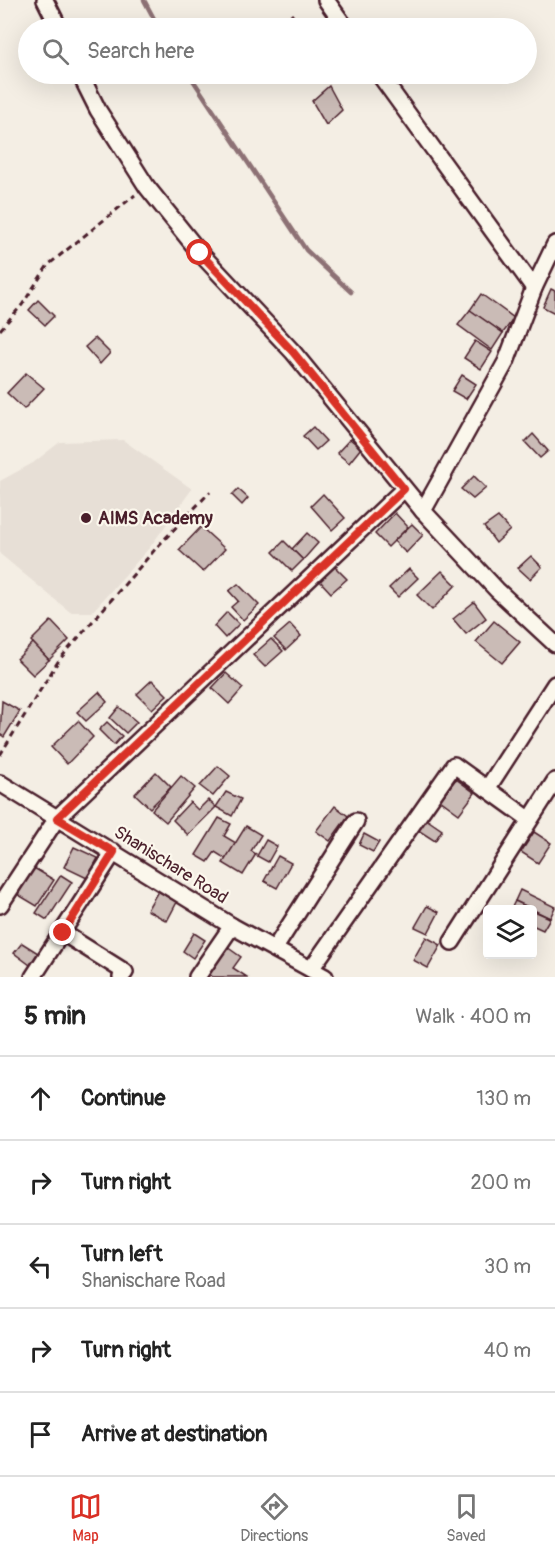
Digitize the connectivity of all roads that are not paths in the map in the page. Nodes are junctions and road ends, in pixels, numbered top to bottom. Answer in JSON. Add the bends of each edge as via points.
{"nodes":[{"id":1,"x":45,"y":0,"type":"edge"},
{"id":2,"x":326,"y":0,"type":"edge"},
{"id":3,"x":54,"y":18,"type":"edge"},
{"id":4,"x":339,"y":18,"type":"edge"},
{"id":5,"x":85,"y":84,"type":"edge"},
{"id":6,"x":386,"y":84,"type":"edge"},
{"id":7,"x":555,"y":244,"type":"edge"},
{"id":8,"x":534,"y":288,"type":"junction"},
{"id":9,"x":404,"y":489,"type":"junction"},
{"id":10,"x":423,"y":511,"type":"junction"},
{"id":11,"x":555,"y":644,"type":"edge"},
{"id":12,"x":555,"y":684,"type":"edge"},
{"id":13,"x":555,"y":782,"type":"edge"},
{"id":14,"x":0,"y":783,"type":"edge"},
{"id":15,"x":487,"y":789,"type":"junction"},
{"id":16,"x":57,"y":818,"type":"junction"},
{"id":17,"x":529,"y":819,"type":"junction"},
{"id":18,"x":356,"y":821,"type":"dead end"},
{"id":19,"x":114,"y":852,"type":"junction"},
{"id":20,"x":0,"y":905,"type":"edge"},
{"id":21,"x":232,"y":926,"type":"junction"},
{"id":22,"x":63,"y":933,"type":"junction"},
{"id":23,"x":452,"y":942,"type":"dead end"},
{"id":24,"x":275,"y":948,"type":"junction"},
{"id":25,"x":311,"y":969,"type":"junction"},
{"id":26,"x":33,"y":977,"type":"edge"},
{"id":27,"x":121,"y":977,"type":"edge"},
{"id":28,"x":197,"y":977,"type":"edge"},
{"id":29,"x":325,"y":977,"type":"edge"}],
"edges":[{"from":1,"to":3,"type":"street"},
{"from":2,"to":4,"type":"street"},
{"from":5,"to":9,"type":"street","via":[[147,187],[200,253],[293,352]]},
{"from":6,"to":8,"type":"street"},
{"from":7,"to":8,"type":"street"},
{"from":8,"to":10,"type":"street","via":[[506,362]]},
{"from":9,"to":10,"type":"street"},
{"from":9,"to":16,"type":"street"},
{"from":10,"to":11,"type":"street","via":[[462,555]]},
{"from":12,"to":15,"type":"street"},
{"from":13,"to":17,"type":"street"},
{"from":14,"to":16,"type":"street","name":"Shanischare Road"},
{"from":15,"to":17,"type":"street"},
{"from":15,"to":25,"type":"street","via":[[454,765]]},
{"from":16,"to":19,"type":"street","name":"Shanischare Road"},
{"from":16,"to":20,"type":"street"},
{"from":17,"to":23,"type":"street"},
{"from":18,"to":24,"type":"street"},
{"from":19,"to":21,"type":"street","name":"Shanischare Road"},
{"from":19,"to":22,"type":"street"},
{"from":21,"to":24,"type":"street","name":"Shanischare Road"},
{"from":21,"to":28,"type":"street"},
{"from":22,"to":26,"type":"street"},
{"from":22,"to":27,"type":"street","via":[[125,972]]},
{"from":24,"to":25,"type":"street","name":"Shanischare Road"},
{"from":25,"to":29,"type":"street","name":"Shanischare Road"}]}
